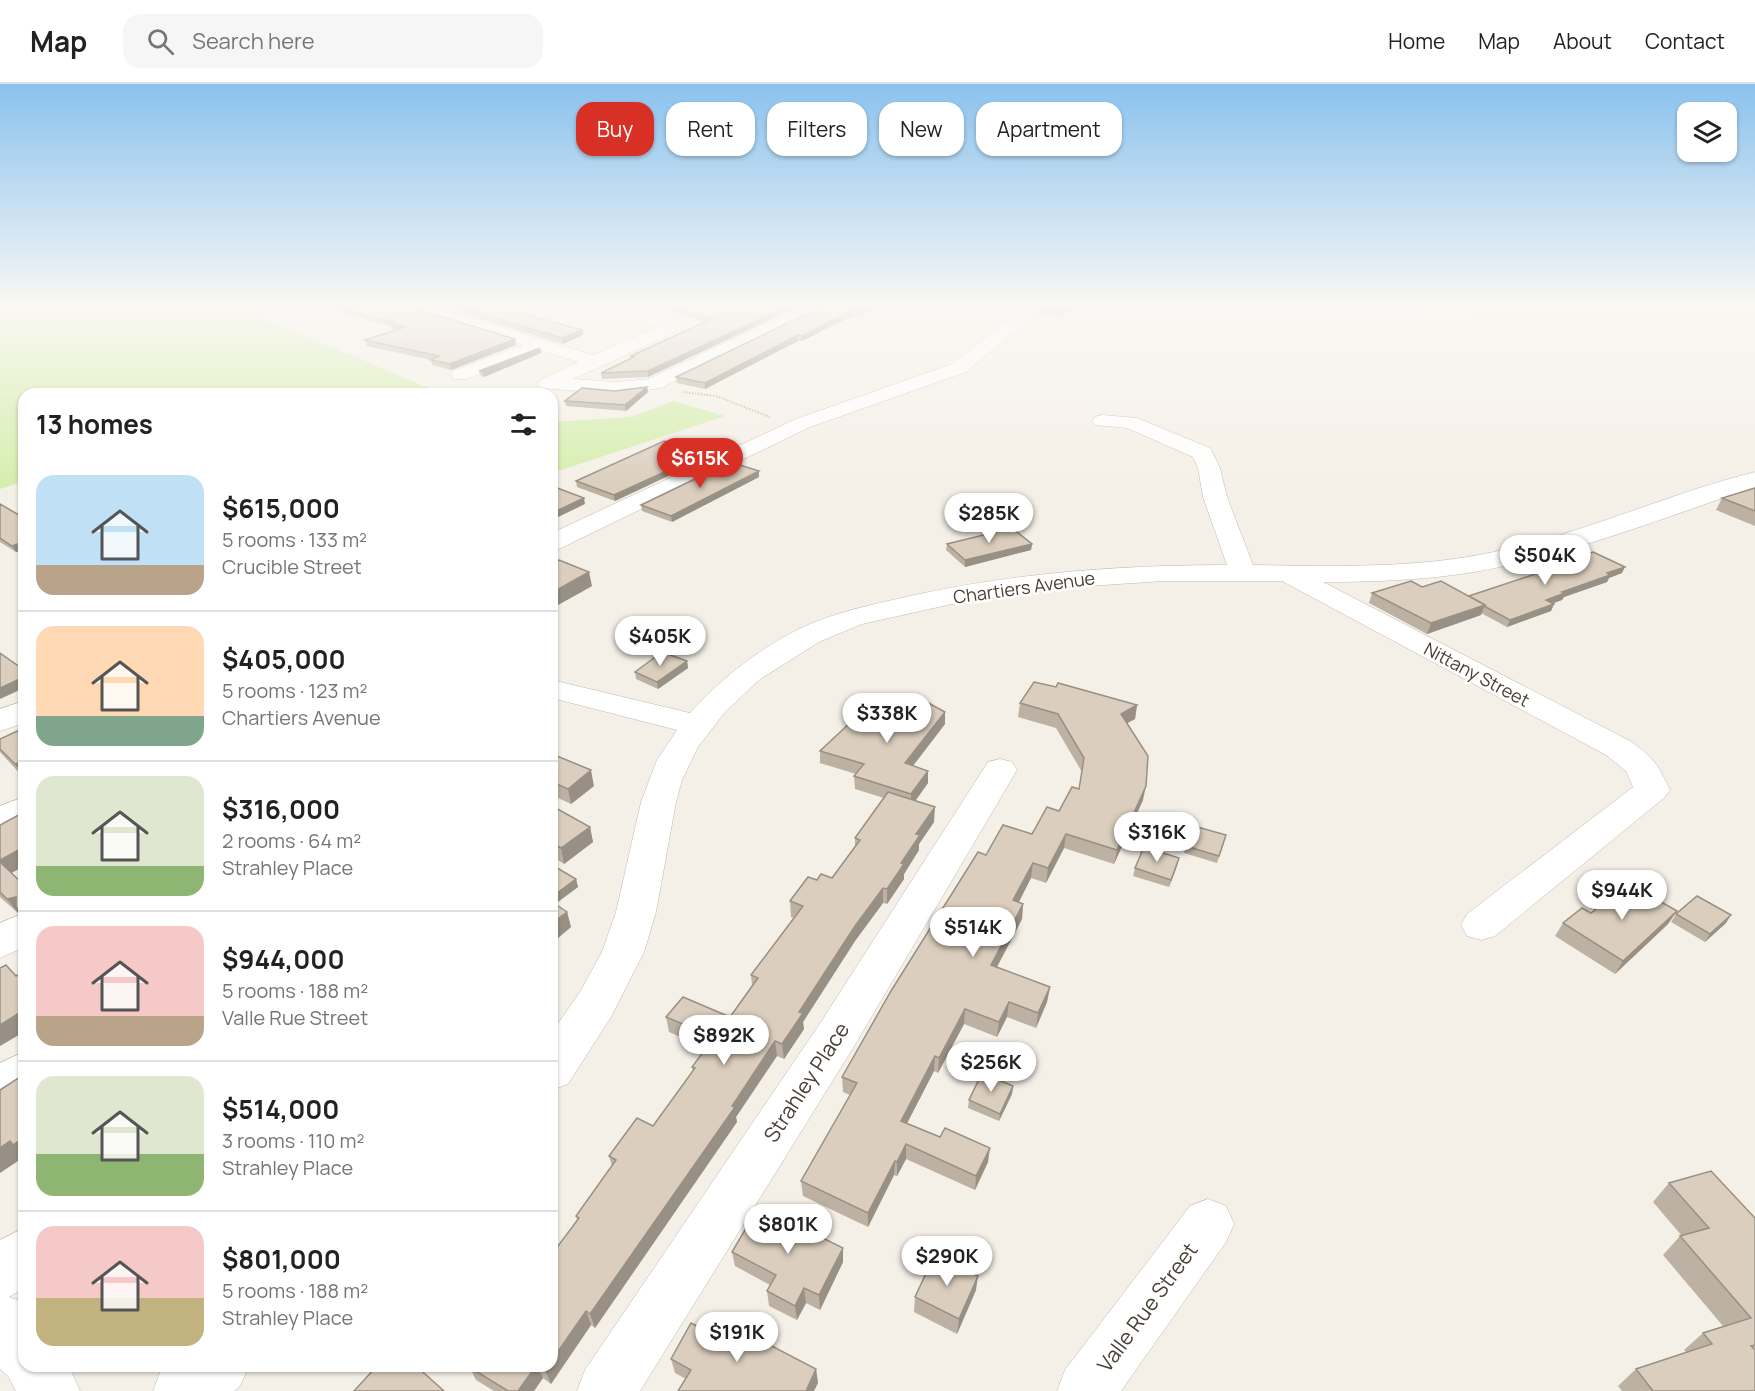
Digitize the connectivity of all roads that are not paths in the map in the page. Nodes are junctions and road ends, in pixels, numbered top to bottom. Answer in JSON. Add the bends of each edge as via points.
{"nodes":[{"id":1,"x":483,"y":366,"type":"edge"},
{"id":2,"x":584,"y":366,"type":"edge"},
{"id":3,"x":694,"y":366,"type":"edge"},
{"id":4,"x":961,"y":366,"type":"edge"},
{"id":5,"x":460,"y":375,"type":"dead end"},
{"id":6,"x":1102,"y":421,"type":"dead end"},
{"id":7,"x":1755,"y":479,"type":"edge"},
{"id":8,"x":558,"y":540,"type":"edge"},
{"id":9,"x":1243,"y":573,"type":"junction"},
{"id":10,"x":1288,"y":574,"type":"junction"},
{"id":11,"x":558,"y":690,"type":"edge"},
{"id":12,"x":18,"y":714,"type":"edge"},
{"id":13,"x":0,"y":721,"type":"edge"},
{"id":14,"x":698,"y":725,"type":"junction"},
{"id":15,"x":1000,"y":770,"type":"dead end"},
{"id":16,"x":1481,"y":925,"type":"dead end"},
{"id":17,"x":18,"y":932,"type":"edge"},
{"id":18,"x":0,"y":942,"type":"edge"},
{"id":19,"x":558,"y":1061,"type":"edge"},
{"id":20,"x":18,"y":1076,"type":"edge"},
{"id":21,"x":0,"y":1088,"type":"edge"},
{"id":22,"x":1208,"y":1224,"type":"dead end"},
{"id":23,"x":18,"y":1260,"type":"edge"},
{"id":24,"x":0,"y":1273,"type":"edge"},
{"id":25,"x":0,"y":1321,"type":"edge"},
{"id":26,"x":18,"y":1346,"type":"edge"},
{"id":27,"x":37,"y":1372,"type":"edge"},
{"id":28,"x":211,"y":1372,"type":"edge"},
{"id":29,"x":51,"y":1391,"type":"edge"},
{"id":30,"x":182,"y":1391,"type":"edge"},
{"id":31,"x":606,"y":1391,"type":"edge"},
{"id":32,"x":1086,"y":1391,"type":"edge"}],
"edges":[{"from":1,"to":5,"type":"street"},
{"from":2,"to":3,"type":"street","via":[[546,385],[644,387]]},
{"from":4,"to":8,"type":"street","via":[[795,427]]},
{"from":6,"to":9,"type":"street","via":[[1130,422],[1202,453]]},
{"from":7,"to":10,"type":"street","name":"Chartiers Avenue","via":[[1495,560],[1370,574]]},
{"from":9,"to":10,"type":"street","name":"Chartiers Avenue"},
{"from":9,"to":14,"type":"street","name":"Chartiers Avenue","via":[[1128,574],[1047,581],[852,618],[818,632],[755,668],[726,692]]},
{"from":10,"to":16,"type":"street","name":"Nittany Street","via":[[1618,748],[1641,765],[1652,790]]},
{"from":11,"to":14,"type":"street"},
{"from":12,"to":13,"type":"street"},
{"from":14,"to":19,"type":"street","name":"Chartiers Avenue","via":[[674,759],[658,805],[629,935],[598,1001]]},
{"from":15,"to":31,"type":"street","name":"Strahley Place","via":[[837,1035]]},
{"from":17,"to":18,"type":"street"},
{"from":20,"to":21,"type":"street"},
{"from":22,"to":32,"type":"street","name":"Valle Rue Street"},
{"from":23,"to":24,"type":"street"},
{"from":25,"to":26,"type":"street"},
{"from":27,"to":29,"type":"street"},
{"from":28,"to":30,"type":"street"}]}
